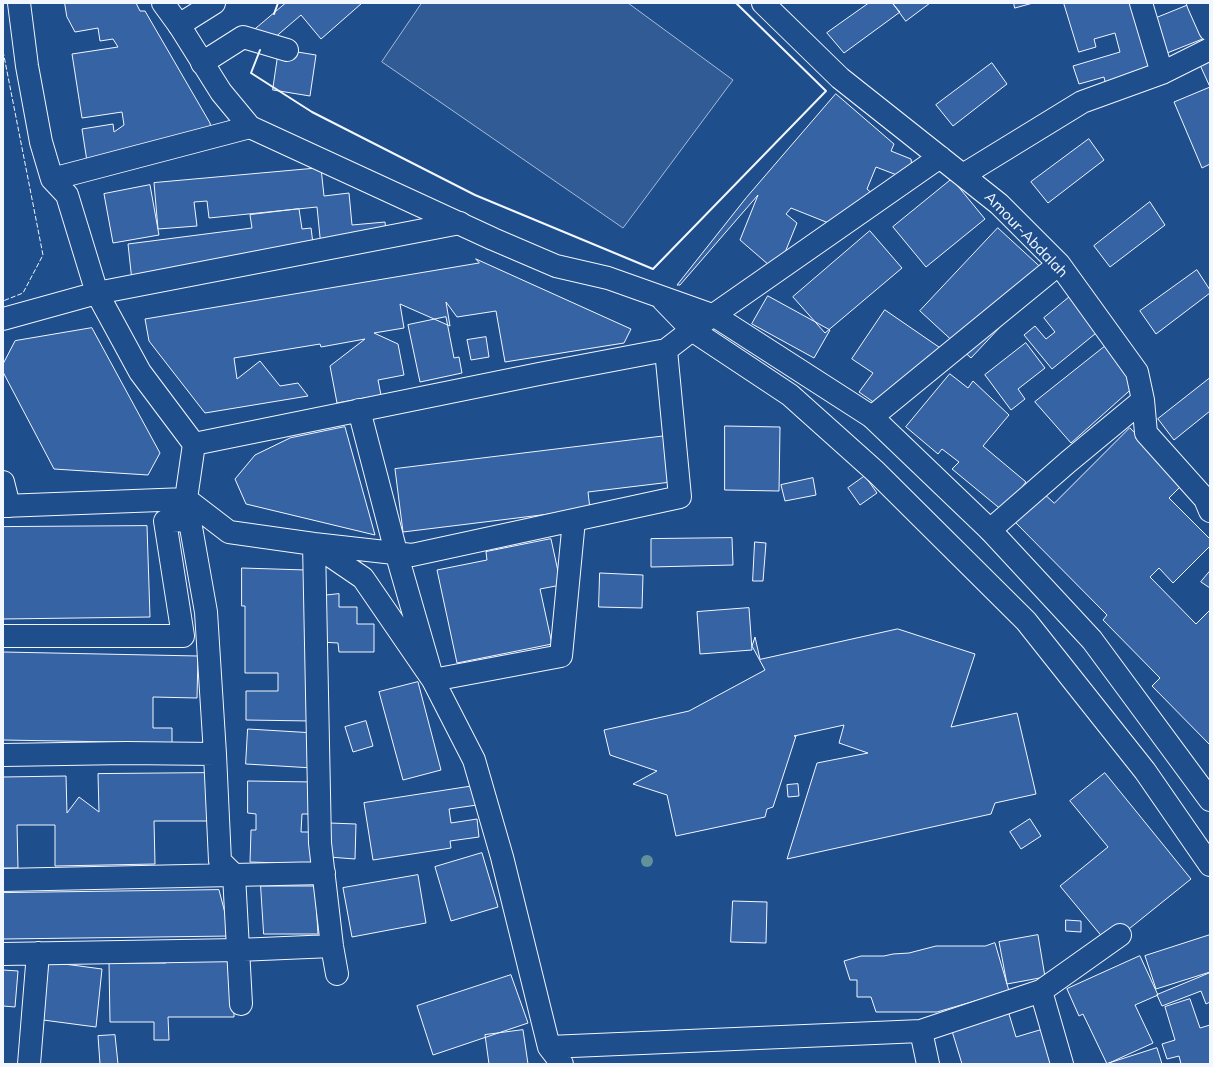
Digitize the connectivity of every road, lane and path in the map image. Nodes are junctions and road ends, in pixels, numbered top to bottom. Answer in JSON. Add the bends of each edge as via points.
{"nodes":[{"id":1,"x":19,"y":3,"type":"edge"},
{"id":2,"x":163,"y":3,"type":"edge"},
{"id":3,"x":214,"y":3,"type":"edge"},
{"id":4,"x":763,"y":3,"type":"edge"},
{"id":5,"x":1141,"y":3,"type":"edge"},
{"id":6,"x":179,"y":25,"type":"junction"},
{"id":7,"x":1210,"y":49,"type":"edge"},
{"id":8,"x":287,"y":50,"type":"dead end"},
{"id":9,"x":202,"y":63,"type":"junction"},
{"id":10,"x":1162,"y":73,"type":"junction"},
{"id":11,"x":250,"y":127,"type":"junction"},
{"id":12,"x":940,"y":157,"type":"junction"},
{"id":13,"x":964,"y":175,"type":"junction"},
{"id":14,"x":52,"y":179,"type":"junction"},
{"id":15,"x":460,"y":223,"type":"junction"},
{"id":16,"x":1058,"y":264,"type":"junction"},
{"id":17,"x":97,"y":293,"type":"junction"},
{"id":18,"x":659,"y":297,"type":"junction"},
{"id":19,"x":715,"y":316,"type":"junction"},
{"id":20,"x":3,"y":319,"type":"edge"},
{"id":21,"x":692,"y":330,"type":"junction"},
{"id":22,"x":666,"y":350,"type":"junction"},
{"id":23,"x":1143,"y":400,"type":"junction"},
{"id":24,"x":359,"y":410,"type":"junction"},
{"id":25,"x":872,"y":417,"type":"junction"},
{"id":26,"x":194,"y":444,"type":"junction"},
{"id":27,"x":3,"y":482,"type":"edge"},
{"id":28,"x":186,"y":499,"type":"junction"},
{"id":29,"x":1208,"y":501,"type":"edge"},
{"id":30,"x":6,"y":506,"type":"edge"},
{"id":31,"x":190,"y":520,"type":"junction"},
{"id":32,"x":574,"y":520,"type":"junction"},
{"id":33,"x":990,"y":530,"type":"junction"},
{"id":34,"x":314,"y":544,"type":"junction"},
{"id":35,"x":396,"y":552,"type":"junction"},
{"id":36,"x":3,"y":636,"type":"edge"},
{"id":37,"x":433,"y":680,"type":"junction"},
{"id":38,"x":215,"y":754,"type":"junction"},
{"id":39,"x":3,"y":755,"type":"edge"},
{"id":40,"x":1210,"y":800,"type":"edge"},
{"id":41,"x":1210,"y":865,"type":"edge"},
{"id":42,"x":324,"y":873,"type":"junction"},
{"id":43,"x":234,"y":875,"type":"junction"},
{"id":44,"x":3,"y":880,"type":"edge"},
{"id":45,"x":1120,"y":935,"type":"dead end"},
{"id":46,"x":332,"y":946,"type":"junction"},
{"id":47,"x":238,"y":950,"type":"junction"},
{"id":48,"x":38,"y":953,"type":"junction"},
{"id":49,"x":3,"y":954,"type":"edge"},
{"id":50,"x":337,"y":974,"type":"dead end"},
{"id":51,"x":1041,"y":991,"type":"junction"},
{"id":52,"x":241,"y":1004,"type":"dead end"},
{"id":53,"x":921,"y":1031,"type":"junction"},
{"id":54,"x":555,"y":1056,"type":"edge"},
{"id":55,"x":29,"y":1064,"type":"edge"},
{"id":56,"x":928,"y":1064,"type":"edge"},
{"id":57,"x":1062,"y":1064,"type":"edge"}],
"edges":[{"from":1,"to":14,"type":"street","via":[[41,142]]},
{"from":2,"to":6,"type":"street"},
{"from":3,"to":6,"type":"street"},
{"from":4,"to":12,"type":"street","name":"Amour-Abdalah","via":[[840,78]]},
{"from":5,"to":10,"type":"street"},
{"from":6,"to":9,"type":"street"},
{"from":7,"to":10,"type":"street"},
{"from":8,"to":9,"type":"street","via":[[243,37]]},
{"from":9,"to":11,"type":"street","via":[[221,92]]},
{"from":10,"to":13,"type":"street","via":[[1082,102]]},
{"from":11,"to":14,"type":"street"},
{"from":11,"to":15,"type":"street"},
{"from":12,"to":13,"type":"street","name":"Amour-Abdalah"},
{"from":12,"to":19,"type":"street"},
{"from":13,"to":16,"type":"street","name":"Amour-Abdalah","via":[[999,204]]},
{"from":14,"to":17,"type":"street","via":[[67,196]]},
{"from":15,"to":17,"type":"street"},
{"from":15,"to":18,"type":"street","via":[[556,266],[608,278]]},
{"from":16,"to":23,"type":"street","name":"Amour-Abdalah","via":[[1137,372]]},
{"from":16,"to":25,"type":"street"},
{"from":17,"to":20,"type":"street"},
{"from":17,"to":26,"type":"street","via":[[140,372]]},
{"from":18,"to":19,"type":"street"},
{"from":18,"to":21,"type":"street"},
{"from":19,"to":21,"type":"street"},
{"from":19,"to":25,"type":"street"},
{"from":21,"to":22,"type":"street"},
{"from":21,"to":41,"type":"street","via":[[790,395],[876,472],[1026,621],[1145,771]]},
{"from":22,"to":24,"type":"street"},
{"from":22,"to":32,"type":"street","via":[[680,497]]},
{"from":23,"to":29,"type":"street","name":"Amour-Abdalah","via":[[1146,434]]},
{"from":23,"to":33,"type":"street"},
{"from":24,"to":26,"type":"street"},
{"from":24,"to":35,"type":"street"},
{"from":25,"to":33,"type":"street"},
{"from":26,"to":28,"type":"street"},
{"from":27,"to":30,"type":"street"},
{"from":28,"to":30,"type":"street"},
{"from":28,"to":31,"type":"street"},
{"from":28,"to":34,"type":"street","via":[[229,532]]},
{"from":31,"to":36,"type":"street","via":[[165,521],[183,636]]},
{"from":31,"to":38,"type":"street","via":[[206,612]]},
{"from":32,"to":35,"type":"street","via":[[412,555]]},
{"from":32,"to":37,"type":"street","via":[[561,656]]},
{"from":33,"to":40,"type":"street","via":[[1092,640]]},
{"from":34,"to":35,"type":"street"},
{"from":34,"to":37,"type":"street","via":[[363,578]]},
{"from":34,"to":42,"type":"street","via":[[320,843]]},
{"from":35,"to":37,"type":"street"},
{"from":37,"to":54,"type":"street","via":[[474,760]]},
{"from":38,"to":39,"type":"street"},
{"from":38,"to":43,"type":"street","via":[[220,861]]},
{"from":42,"to":43,"type":"street"},
{"from":42,"to":46,"type":"street"},
{"from":43,"to":44,"type":"street"},
{"from":43,"to":47,"type":"street"},
{"from":45,"to":51,"type":"street"},
{"from":46,"to":47,"type":"street"},
{"from":46,"to":50,"type":"street"},
{"from":47,"to":48,"type":"street"},
{"from":47,"to":52,"type":"street"},
{"from":48,"to":49,"type":"street"},
{"from":48,"to":55,"type":"street"},
{"from":51,"to":53,"type":"street"},
{"from":51,"to":57,"type":"street"},
{"from":53,"to":54,"type":"street"},
{"from":53,"to":56,"type":"street"}]}
